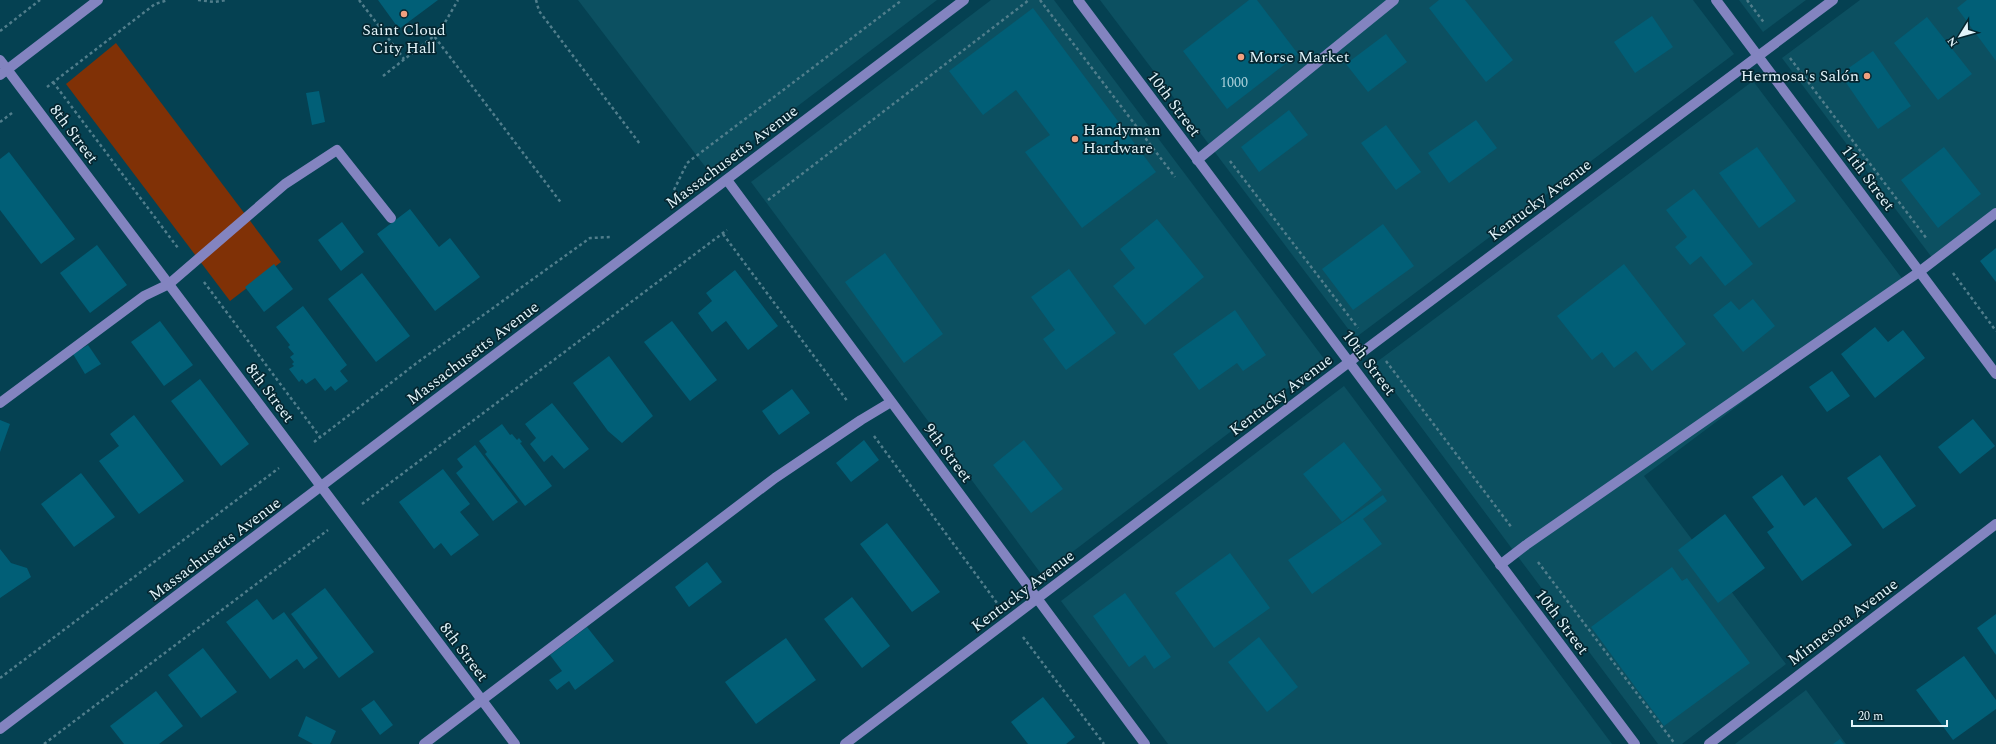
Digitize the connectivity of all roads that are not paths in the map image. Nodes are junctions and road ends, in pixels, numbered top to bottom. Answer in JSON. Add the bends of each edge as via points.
{"nodes":[{"id":1,"x":98,"y":0,"type":"edge"},
{"id":2,"x":964,"y":0,"type":"edge"},
{"id":3,"x":1078,"y":0,"type":"edge"},
{"id":4,"x":1394,"y":0,"type":"edge"},
{"id":5,"x":1716,"y":0,"type":"edge"},
{"id":6,"x":1833,"y":0,"type":"edge"},
{"id":7,"x":1758,"y":56,"type":"junction"},
{"id":8,"x":0,"y":60,"type":"edge"},
{"id":9,"x":3,"y":72,"type":"edge"},
{"id":10,"x":1197,"y":160,"type":"junction"},
{"id":11,"x":726,"y":180,"type":"junction"},
{"id":12,"x":1996,"y":212,"type":"edge"},
{"id":13,"x":390,"y":218,"type":"dead end"},
{"id":14,"x":1919,"y":272,"type":"junction"},
{"id":15,"x":169,"y":284,"type":"junction"},
{"id":16,"x":1350,"y":362,"type":"junction"},
{"id":17,"x":1996,"y":374,"type":"edge"},
{"id":18,"x":891,"y":402,"type":"junction"},
{"id":19,"x":0,"y":403,"type":"edge"},
{"id":20,"x":322,"y":487,"type":"junction"},
{"id":21,"x":1996,"y":524,"type":"edge"},
{"id":22,"x":1500,"y":565,"type":"junction"},
{"id":23,"x":1037,"y":599,"type":"junction"},
{"id":24,"x":482,"y":701,"type":"junction"},
{"id":25,"x":0,"y":729,"type":"edge"},
{"id":26,"x":424,"y":744,"type":"edge"},
{"id":27,"x":515,"y":744,"type":"edge"},
{"id":28,"x":845,"y":744,"type":"edge"},
{"id":29,"x":1145,"y":744,"type":"edge"},
{"id":30,"x":1635,"y":744,"type":"edge"},
{"id":31,"x":1709,"y":744,"type":"edge"}],
"edges":[{"from":1,"to":9,"type":"street"},
{"from":2,"to":11,"type":"street","name":"Massachusetts Avenue"},
{"from":3,"to":10,"type":"street","name":"10th Street"},
{"from":4,"to":10,"type":"street"},
{"from":5,"to":7,"type":"street","name":"11th Street"},
{"from":6,"to":7,"type":"street","name":"Kentucky Avenue"},
{"from":7,"to":14,"type":"street","name":"11th Street"},
{"from":7,"to":16,"type":"street","name":"Kentucky Avenue"},
{"from":8,"to":9,"type":"street","name":"8th Street"},
{"from":9,"to":15,"type":"street","name":"8th Street","via":[[30,100]]},
{"from":10,"to":16,"type":"street","name":"10th Street"},
{"from":11,"to":18,"type":"street","name":"9th Street"},
{"from":11,"to":20,"type":"street","name":"Massachusetts Avenue"},
{"from":12,"to":14,"type":"street"},
{"from":13,"to":15,"type":"street","via":[[337,150],[285,184]]},
{"from":14,"to":17,"type":"street","name":"11th Street"},
{"from":14,"to":22,"type":"street"},
{"from":15,"to":19,"type":"street","via":[[144,296]]},
{"from":15,"to":20,"type":"street","name":"8th Street"},
{"from":16,"to":22,"type":"street","name":"10th Street"},
{"from":16,"to":23,"type":"street","name":"Kentucky Avenue"},
{"from":18,"to":23,"type":"street","name":"9th Street"},
{"from":18,"to":24,"type":"street","via":[[775,478]]},
{"from":20,"to":24,"type":"street","name":"8th Street"},
{"from":20,"to":25,"type":"street","name":"Massachusetts Avenue"},
{"from":21,"to":31,"type":"street","name":"Minnesota Avenue"},
{"from":22,"to":30,"type":"street","name":"10th Street"},
{"from":23,"to":28,"type":"street","name":"Kentucky Avenue"},
{"from":23,"to":29,"type":"street","name":"9th Street"},
{"from":24,"to":26,"type":"street"},
{"from":24,"to":27,"type":"street","name":"8th Street"}]}
